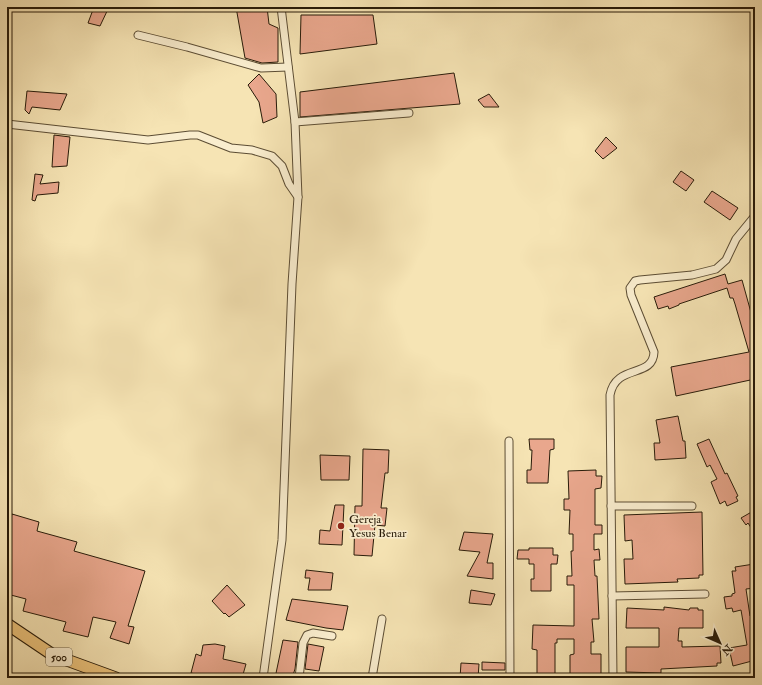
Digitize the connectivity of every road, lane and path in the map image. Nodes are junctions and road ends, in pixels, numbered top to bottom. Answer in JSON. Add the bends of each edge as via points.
{"nodes":[{"id":1,"x":282,"y":7,"type":"edge"},
{"id":2,"x":138,"y":35,"type":"dead end"},
{"id":3,"x":288,"y":67,"type":"junction"},
{"id":4,"x":409,"y":114,"type":"dead end"},
{"id":5,"x":295,"y":122,"type":"junction"},
{"id":6,"x":7,"y":124,"type":"edge"},
{"id":7,"x":298,"y":197,"type":"junction"},
{"id":8,"x":754,"y":217,"type":"dead end"},
{"id":9,"x":509,"y":441,"type":"dead end"},
{"id":10,"x":611,"y":506,"type":"junction"},
{"id":11,"x":692,"y":506,"type":"dead end"},
{"id":12,"x":705,"y":594,"type":"dead end"},
{"id":13,"x":612,"y":596,"type":"junction"},
{"id":14,"x":382,"y":619,"type":"dead end"},
{"id":15,"x":7,"y":624,"type":"edge"},
{"id":16,"x":332,"y":636,"type":"dead end"},
{"id":17,"x":116,"y":678,"type":"edge"},
{"id":18,"x":263,"y":678,"type":"edge"},
{"id":19,"x":299,"y":678,"type":"edge"},
{"id":20,"x":372,"y":678,"type":"edge"},
{"id":21,"x":510,"y":678,"type":"edge"},
{"id":22,"x":613,"y":678,"type":"edge"}],
"edges":[{"from":1,"to":3,"type":"street"},
{"from":2,"to":3,"type":"street","via":[[261,68]]},
{"from":3,"to":5,"type":"street"},
{"from":4,"to":5,"type":"street"},
{"from":5,"to":7,"type":"street"},
{"from":6,"to":7,"type":"street","via":[[148,140],[198,135],[231,148],[252,150],[272,156],[282,166],[289,184]]},
{"from":7,"to":18,"type":"street","via":[[282,540]]},
{"from":8,"to":10,"type":"street","via":[[736,239],[726,260],[716,269],[692,275],[640,280],[630,288],[654,352],[654,359],[644,368],[620,376],[612,387]]},
{"from":9,"to":21,"type":"street"},
{"from":10,"to":11,"type":"street"},
{"from":10,"to":13,"type":"street"},
{"from":12,"to":13,"type":"street"},
{"from":13,"to":22,"type":"street"},
{"from":14,"to":20,"type":"street"},
{"from":15,"to":17,"type":"main road","number":"500","via":[[53,654]]},
{"from":16,"to":19,"type":"street","via":[[307,634],[303,643]]}]}
